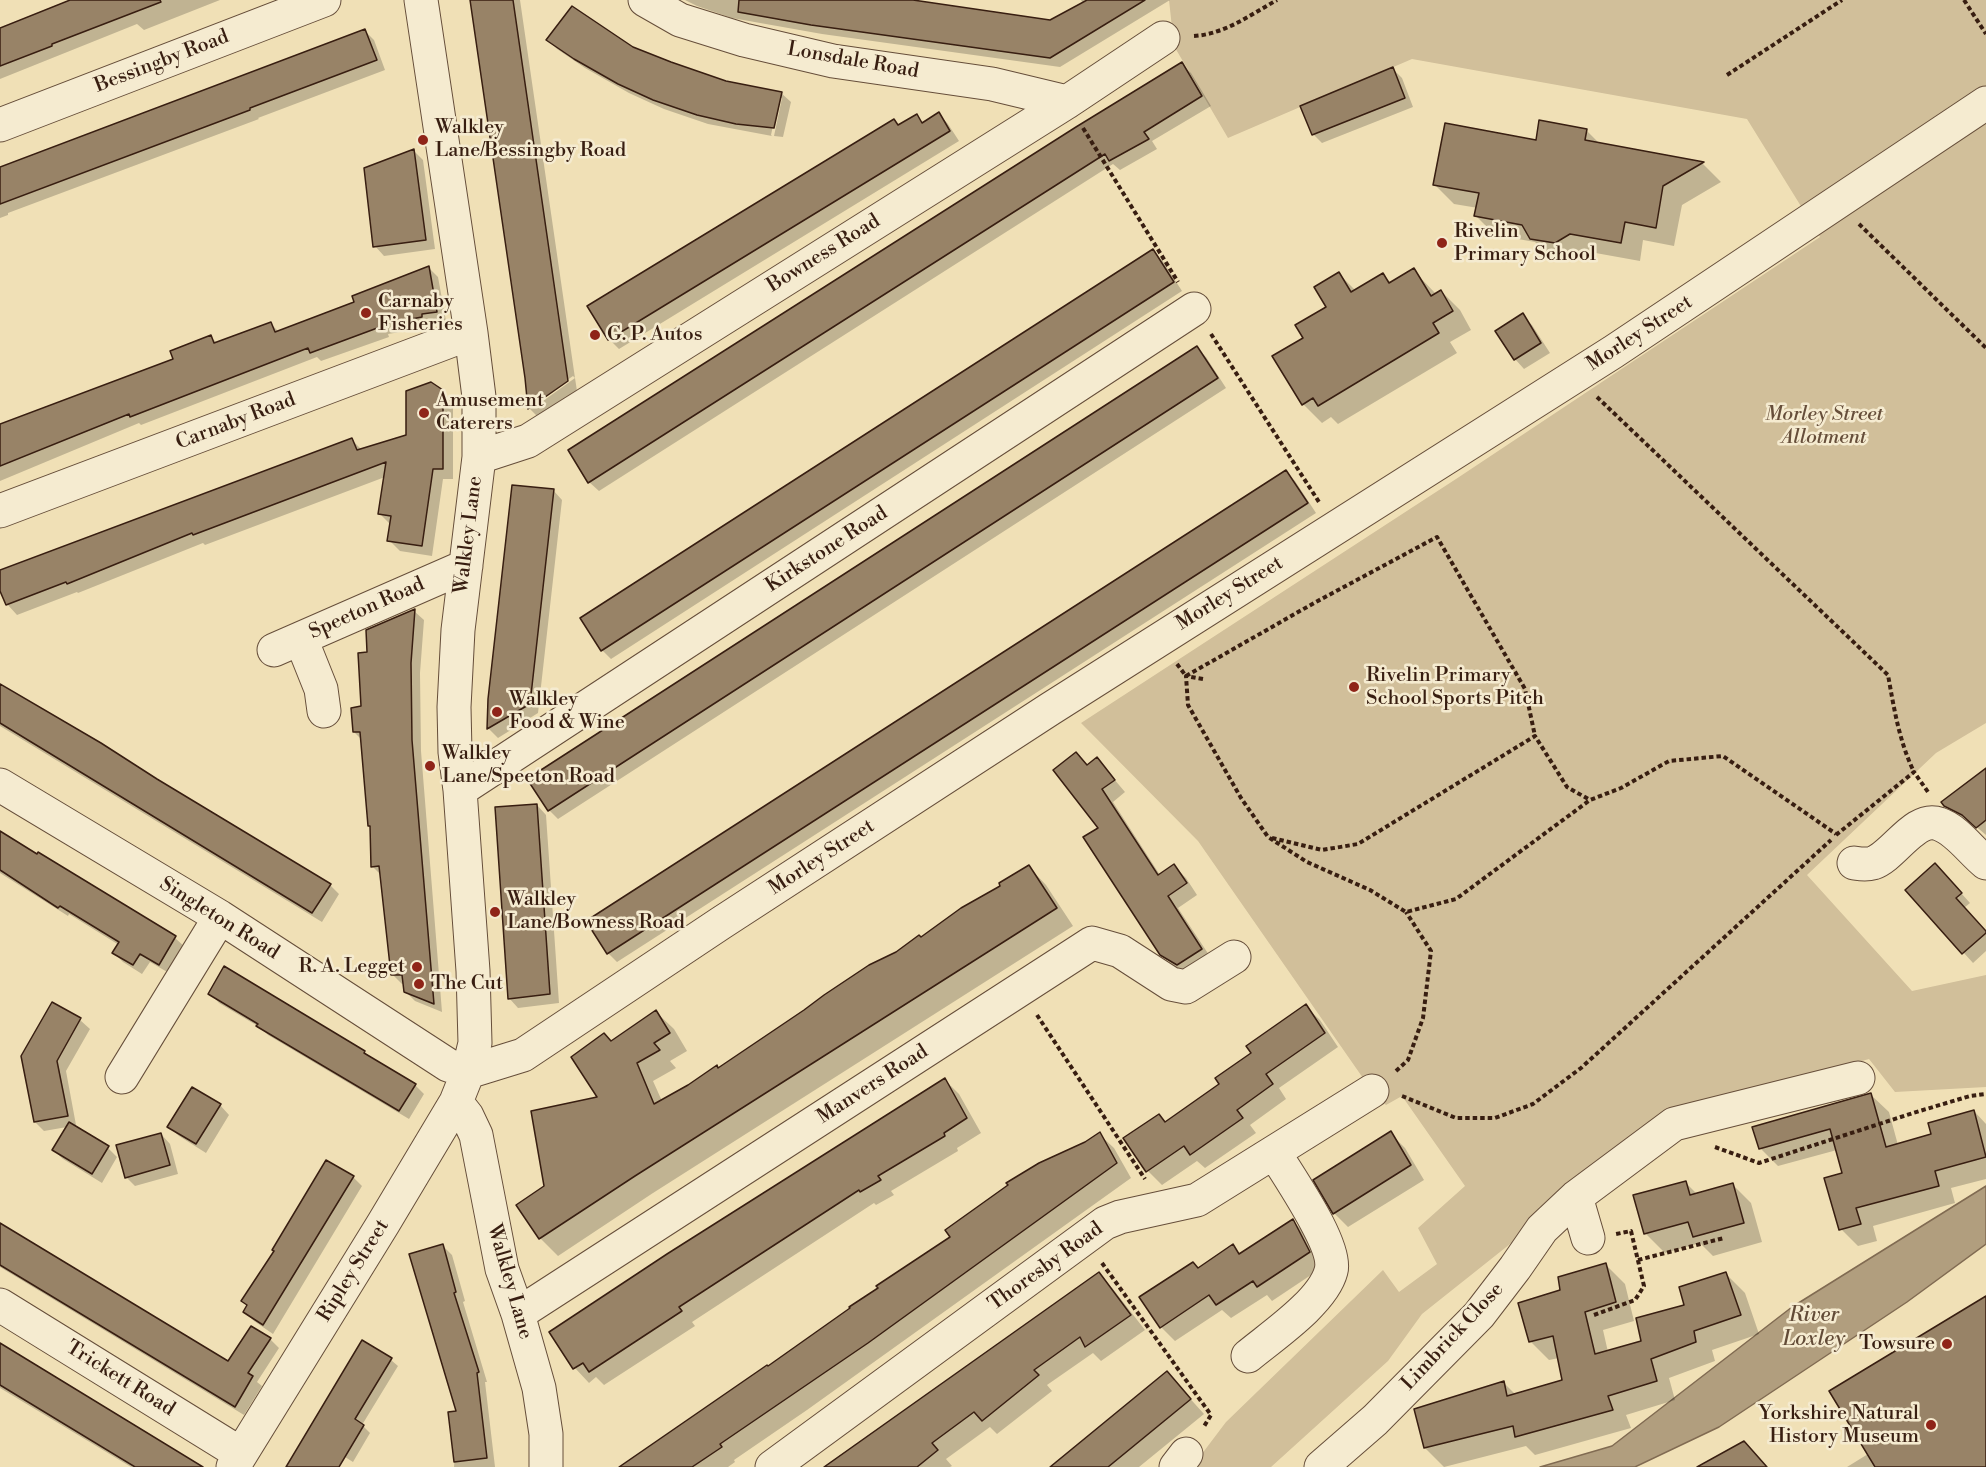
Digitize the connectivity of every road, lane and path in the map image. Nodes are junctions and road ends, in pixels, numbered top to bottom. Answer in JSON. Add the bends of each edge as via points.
{"nodes":[{"id":1,"x":324,"y":0,"type":"edge"},
{"id":2,"x":421,"y":0,"type":"edge"},
{"id":3,"x":645,"y":0,"type":"edge"},
{"id":4,"x":1277,"y":0,"type":"edge"},
{"id":5,"x":1842,"y":0,"type":"edge"},
{"id":6,"x":1964,"y":0,"type":"edge"},
{"id":7,"x":1986,"y":34,"type":"edge"},
{"id":8,"x":1163,"y":39,"type":"joint"},
{"id":9,"x":1727,"y":75,"type":"dead end"},
{"id":10,"x":1067,"y":102,"type":"junction"},
{"id":11,"x":1986,"y":104,"type":"edge"},
{"id":12,"x":0,"y":125,"type":"edge"},
{"id":13,"x":1837,"y":203,"type":"junction"},
{"id":14,"x":1194,"y":309,"type":"dead end"},
{"id":15,"x":471,"y":333,"type":"junction"},
{"id":16,"x":1986,"y":348,"type":"edge"},
{"id":17,"x":1575,"y":375,"type":"junction"},
{"id":18,"x":478,"y":457,"type":"junction"},
{"id":19,"x":0,"y":511,"type":"edge"},
{"id":20,"x":466,"y":566,"type":"junction"},
{"id":21,"x":1158,"y":641,"type":"junction"},
{"id":22,"x":1186,"y":676,"type":"junction"},
{"id":23,"x":1203,"y":679,"type":"dead end"},
{"id":24,"x":324,"y":711,"type":"dead end"},
{"id":25,"x":1535,"y":736,"type":"junction"},
{"id":26,"x":1914,"y":772,"type":"junction"},
{"id":27,"x":0,"y":785,"type":"edge"},
{"id":28,"x":460,"y":790,"type":"junction"},
{"id":29,"x":1590,"y":800,"type":"junction"},
{"id":30,"x":1936,"y":822,"type":"junction"},
{"id":31,"x":1836,"y":834,"type":"junction"},
{"id":32,"x":1268,"y":837,"type":"junction"},
{"id":33,"x":1854,"y":863,"type":"dead end"},
{"id":34,"x":1986,"y":863,"type":"edge"},
{"id":35,"x":1406,"y":912,"type":"junction"},
{"id":36,"x":220,"y":918,"type":"junction"},
{"id":37,"x":1233,"y":957,"type":"dead end"},
{"id":38,"x":1020,"y":989,"type":"junction"},
{"id":39,"x":468,"y":1072,"type":"junction"},
{"id":40,"x":122,"y":1077,"type":"dead end"},
{"id":41,"x":1858,"y":1078,"type":"dead end"},
{"id":42,"x":1372,"y":1091,"type":"junction"},
{"id":43,"x":1986,"y":1094,"type":"edge"},
{"id":44,"x":456,"y":1102,"type":"junction"},
{"id":45,"x":1674,"y":1124,"type":"junction"},
{"id":46,"x":1274,"y":1152,"type":"junction"},
{"id":47,"x":1576,"y":1197,"type":"junction"},
{"id":48,"x":1163,"y":1208,"type":"junction"},
{"id":49,"x":1084,"y":1238,"type":"junction"},
{"id":50,"x":1588,"y":1238,"type":"joint"},
{"id":51,"x":1724,"y":1238,"type":"dead end"},
{"id":52,"x":1638,"y":1260,"type":"junction"},
{"id":53,"x":0,"y":1305,"type":"edge"},
{"id":54,"x":518,"y":1314,"type":"junction"},
{"id":55,"x":1594,"y":1315,"type":"dead end"},
{"id":56,"x":1248,"y":1356,"type":"dead end"},
{"id":57,"x":1211,"y":1415,"type":"dead end"},
{"id":58,"x":237,"y":1460,"type":"edge"},
{"id":59,"x":546,"y":1467,"type":"edge"},
{"id":60,"x":772,"y":1467,"type":"edge"},
{"id":61,"x":1321,"y":1467,"type":"edge"}],
"edges":[{"from":1,"to":12,"type":"street","name":"Bessingby Road"},
{"from":2,"to":15,"type":"street","name":"Walkley Lane"},
{"from":3,"to":10,"type":"street","name":"Lonsdale Road","via":[[680,20],[766,45],[833,61],[993,84]]},
{"from":4,"to":8,"type":"path","via":[[1211,35]]},
{"from":5,"to":9,"type":"path"},
{"from":6,"to":7,"type":"path"},
{"from":8,"to":10,"type":"street","name":"Bowness Road"},
{"from":10,"to":18,"type":"street","name":"Bowness Road","via":[[528,441]]},
{"from":11,"to":13,"type":"street","name":"Morley Street"},
{"from":13,"to":16,"type":"path"},
{"from":13,"to":17,"type":"street","name":"Morley Street"},
{"from":14,"to":28,"type":"street","name":"Kirkstone Road"},
{"from":15,"to":18,"type":"street","name":"Walkley Lane","via":[[479,397]]},
{"from":15,"to":19,"type":"street","name":"Carnaby Road"},
{"from":17,"to":21,"type":"street","name":"Morley Street"},
{"from":17,"to":26,"type":"path","via":[[1888,675],[1899,731]]},
{"from":18,"to":20,"type":"street","name":"Walkley Lane"},
{"from":20,"to":24,"type":"street","name":"Speeton Road","via":[[287,644],[321,689]]},
{"from":20,"to":28,"type":"street","name":"Walkley Lane","via":[[454,707]]},
{"from":21,"to":22,"type":"path"},
{"from":21,"to":39,"type":"street","name":"Morley Street","via":[[523,1055]]},
{"from":22,"to":23,"type":"path"},
{"from":22,"to":25,"type":"path","via":[[1437,537],[1525,689]]},
{"from":22,"to":32,"type":"path","via":[[1188,705]]},
{"from":25,"to":29,"type":"path","via":[[1567,787]]},
{"from":25,"to":32,"type":"path","via":[[1358,844],[1322,850]]},
{"from":26,"to":30,"type":"path","via":[[1938,805]]},
{"from":26,"to":31,"type":"path"},
{"from":27,"to":36,"type":"street","name":"Singleton Road"},
{"from":28,"to":39,"type":"street","name":"Walkley Lane","via":[[475,1034]]},
{"from":29,"to":31,"type":"path","via":[[1621,788],[1668,761],[1723,756]]},
{"from":29,"to":35,"type":"path","via":[[1456,899]]},
{"from":30,"to":33,"type":"street","via":[[1921,824],[1876,862]]},
{"from":30,"to":34,"type":"street"},
{"from":31,"to":42,"type":"path","via":[[1589,1060],[1533,1104],[1495,1118],[1456,1118],[1398,1094]]},
{"from":32,"to":35,"type":"path","via":[[1307,862],[1370,890]]},
{"from":35,"to":42,"type":"path","via":[[1431,951],[1423,1018],[1408,1060]]},
{"from":36,"to":39,"type":"street","name":"Singleton Road","via":[[448,1065]]},
{"from":36,"to":40,"type":"street"},
{"from":37,"to":38,"type":"street","name":"Manvers Road","via":[[1186,987],[1172,984],[1120,951],[1092,943]]},
{"from":38,"to":48,"type":"path"},
{"from":38,"to":54,"type":"street","name":"Manvers Road"},
{"from":39,"to":44,"type":"street","name":"Ripley Street"},
{"from":41,"to":45,"type":"street","name":"Limbrick Close"},
{"from":42,"to":46,"type":"street","name":"Thoresby Road"},
{"from":43,"to":45,"type":"path","via":[[1913,1113],[1759,1163],[1716,1147],[1697,1146]]},
{"from":44,"to":54,"type":"street","name":"Walkley Lane","via":[[476,1135],[502,1269]]},
{"from":44,"to":58,"type":"street","name":"Ripley Street"},
{"from":45,"to":47,"type":"street","name":"Limbrick Close"},
{"from":46,"to":48,"type":"street","name":"Thoresby Road","via":[[1197,1200]]},
{"from":46,"to":56,"type":"street","via":[[1320,1228],[1332,1269],[1326,1284],[1308,1305]]},
{"from":47,"to":50,"type":"street"},
{"from":47,"to":61,"type":"street","name":"Limbrick Close","via":[[1542,1229],[1479,1315],[1375,1420]]},
{"from":48,"to":49,"type":"street","name":"Thoresby Road","via":[[1120,1217]]},
{"from":49,"to":57,"type":"path"},
{"from":49,"to":60,"type":"street","name":"Thoresby Road"},
{"from":50,"to":52,"type":"path","via":[[1631,1231]]},
{"from":51,"to":52,"type":"path"},
{"from":52,"to":55,"type":"path","via":[[1644,1286],[1635,1300]]},
{"from":53,"to":58,"type":"street","name":"Trickett Road"},
{"from":54,"to":59,"type":"street","name":"Walkley Lane","via":[[539,1388]]}]}
